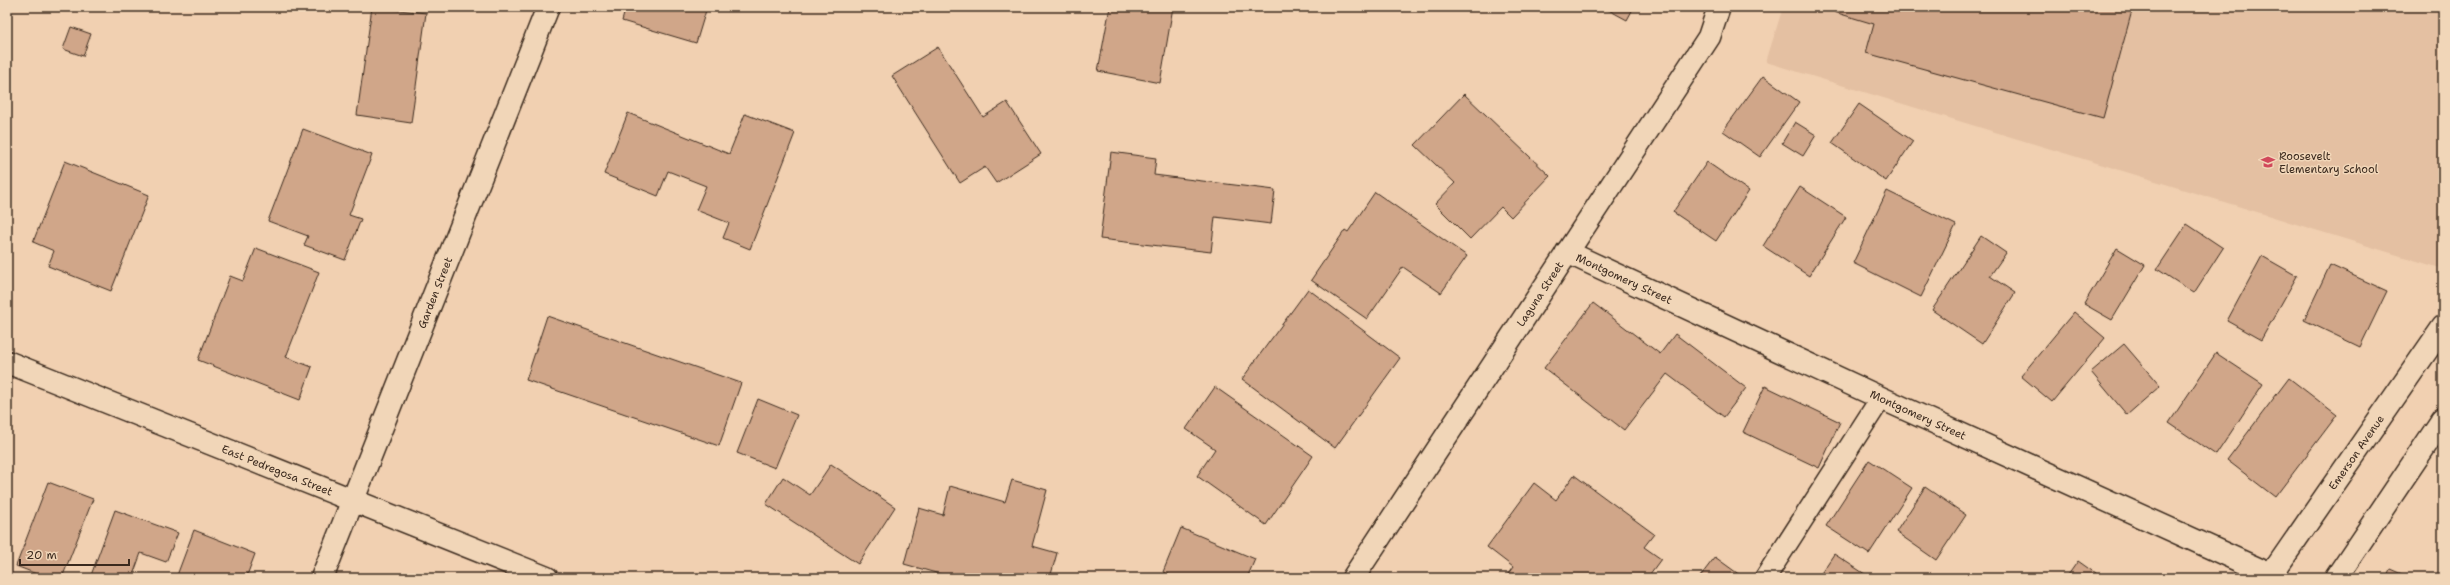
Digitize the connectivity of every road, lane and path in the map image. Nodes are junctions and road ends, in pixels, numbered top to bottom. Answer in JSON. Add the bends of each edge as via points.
{"nodes":[{"id":1,"x":548,"y":7,"type":"edge"},
{"id":2,"x":1719,"y":7,"type":"edge"},
{"id":3,"x":1567,"y":252,"type":"junction"},
{"id":4,"x":2443,"y":327,"type":"edge"},
{"id":5,"x":7,"y":362,"type":"edge"},
{"id":6,"x":1881,"y":398,"type":"junction"},
{"id":7,"x":2443,"y":419,"type":"edge"},
{"id":8,"x":353,"y":500,"type":"junction"},
{"id":9,"x":2270,"y":576,"type":"edge"},
{"id":10,"x":322,"y":578,"type":"edge"},
{"id":11,"x":547,"y":578,"type":"edge"},
{"id":12,"x":1353,"y":578,"type":"edge"},
{"id":13,"x":1765,"y":578,"type":"edge"},
{"id":14,"x":2336,"y":578,"type":"edge"}],
"edges":[{"from":1,"to":8,"type":"street","name":"Garden Street"},
{"from":2,"to":3,"type":"street","name":"Laguna Street","via":[[1709,37]]},
{"from":3,"to":6,"type":"street","name":"Montgomery Street"},
{"from":3,"to":12,"type":"street","name":"Laguna Street"},
{"from":4,"to":9,"type":"street","name":"Emerson Avenue"},
{"from":5,"to":8,"type":"street","name":"East Pedregosa Street"},
{"from":6,"to":9,"type":"street","name":"Montgomery Street"},
{"from":6,"to":13,"type":"lane"},
{"from":7,"to":14,"type":"street"},
{"from":8,"to":10,"type":"street","name":"Garden Street"},
{"from":8,"to":11,"type":"street","name":"East Pedregosa Street"}]}
